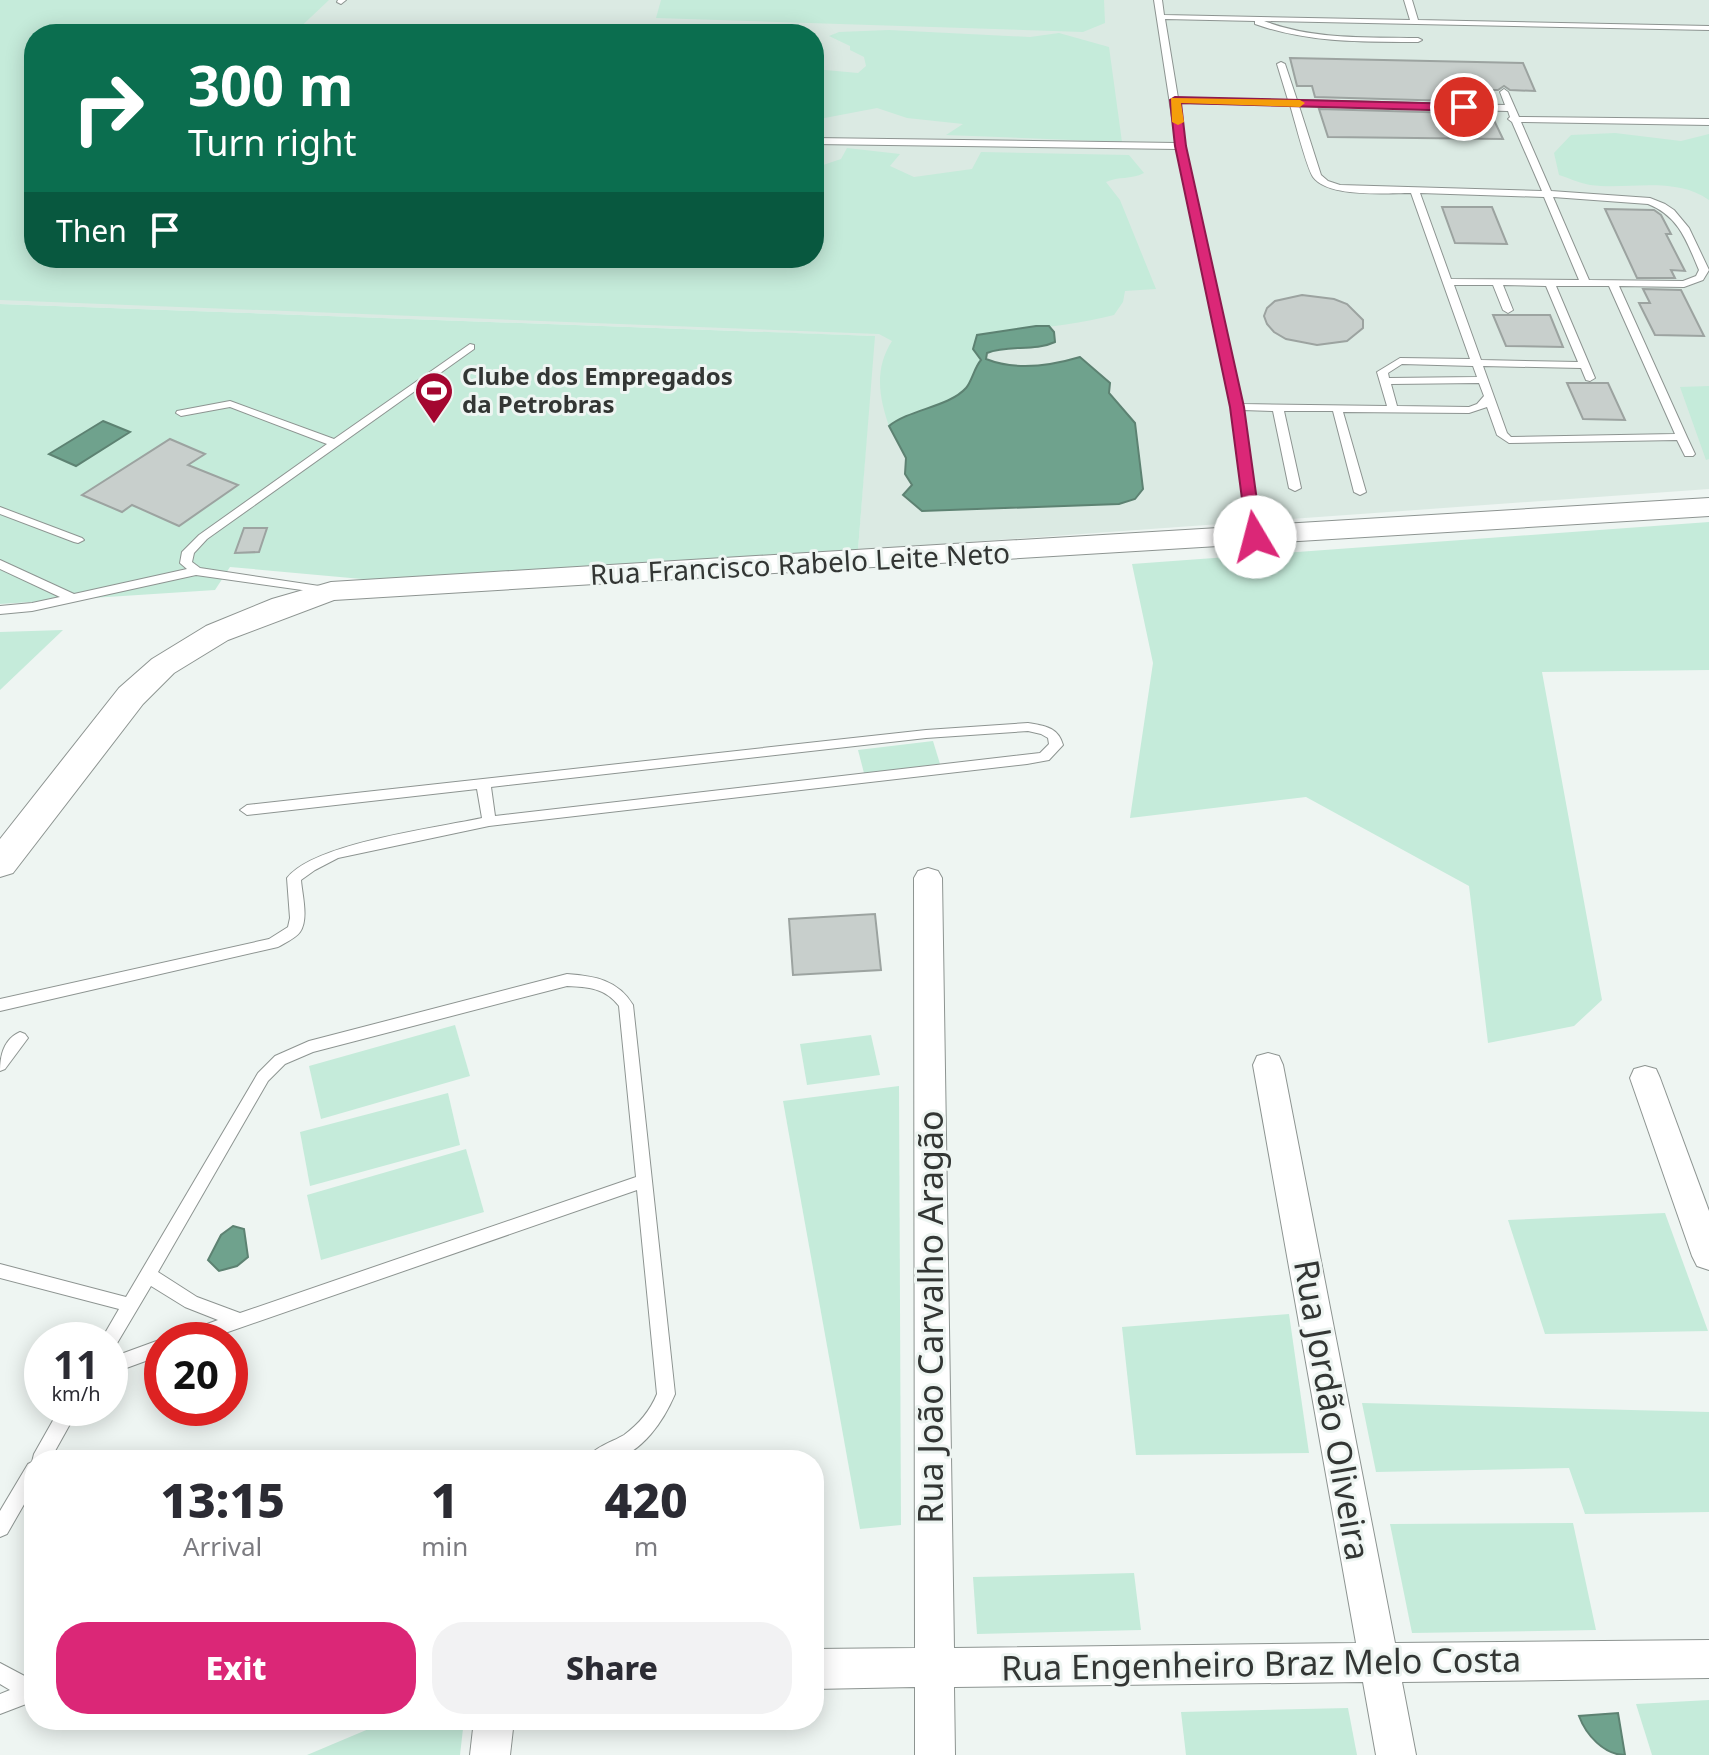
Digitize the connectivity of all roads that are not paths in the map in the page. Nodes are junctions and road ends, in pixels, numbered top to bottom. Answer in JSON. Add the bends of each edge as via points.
{"nodes":[{"id":1,"x":1158,"y":0,"type":"edge"},
{"id":2,"x":1408,"y":0,"type":"edge"},
{"id":3,"x":1162,"y":17,"type":"junction"},
{"id":4,"x":1250,"y":19,"type":"junction"},
{"id":5,"x":1415,"y":22,"type":"junction"},
{"id":6,"x":1709,"y":28,"type":"edge"},
{"id":7,"x":1418,"y":40,"type":"dead end"},
{"id":8,"x":1281,"y":64,"type":"dead end"},
{"id":9,"x":1504,"y":92,"type":"dead end"},
{"id":10,"x":1175,"y":100,"type":"junction"},
{"id":11,"x":1294,"y":103,"type":"junction"},
{"id":12,"x":1509,"y":108,"type":"junction"},
{"id":13,"x":1512,"y":119,"type":"junction"},
{"id":14,"x":1709,"y":122,"type":"edge"},
{"id":15,"x":824,"y":141,"type":"edge"},
{"id":16,"x":1181,"y":146,"type":"junction"},
{"id":17,"x":1414,"y":190,"type":"junction"},
{"id":18,"x":1549,"y":194,"type":"junction"},
{"id":19,"x":1449,"y":282,"type":"junction"},
{"id":20,"x":1497,"y":283,"type":"junction"},
{"id":21,"x":1550,"y":283,"type":"junction"},
{"id":22,"x":1586,"y":284,"type":"junction"},
{"id":23,"x":1613,"y":284,"type":"junction"},
{"id":24,"x":1508,"y":310,"type":"dead end"},
{"id":25,"x":470,"y":347,"type":"dead end"},
{"id":26,"x":1477,"y":362,"type":"junction"},
{"id":27,"x":1585,"y":365,"type":"junction"},
{"id":28,"x":1590,"y":378,"type":"dead end"},
{"id":29,"x":1483,"y":380,"type":"junction"},
{"id":30,"x":1385,"y":381,"type":"junction"},
{"id":31,"x":1489,"y":396,"type":"junction"},
{"id":32,"x":1237,"y":407,"type":"junction"},
{"id":33,"x":1278,"y":407,"type":"junction"},
{"id":34,"x":1337,"y":408,"type":"junction"},
{"id":35,"x":1393,"y":409,"type":"junction"},
{"id":36,"x":181,"y":413,"type":"dead end"},
{"id":37,"x":1682,"y":437,"type":"junction"},
{"id":38,"x":335,"y":443,"type":"junction"},
{"id":39,"x":1689,"y":454,"type":"dead end"},
{"id":40,"x":1295,"y":488,"type":"dead end"},
{"id":41,"x":1360,"y":492,"type":"dead end"},
{"id":42,"x":1709,"y":507,"type":"edge"},
{"id":43,"x":0,"y":510,"type":"edge"},
{"id":44,"x":1255,"y":537,"type":"junction"},
{"id":45,"x":78,"y":540,"type":"dead end"},
{"id":46,"x":0,"y":564,"type":"edge"},
{"id":47,"x":196,"y":571,"type":"junction"},
{"id":48,"x":331,"y":591,"type":"junction"},
{"id":49,"x":72,"y":598,"type":"junction"},
{"id":50,"x":0,"y":610,"type":"edge"},
{"id":51,"x":483,"y":782,"type":"junction"},
{"id":52,"x":247,"y":810,"type":"dead end"},
{"id":53,"x":489,"y":821,"type":"junction"},
{"id":54,"x":0,"y":864,"type":"edge"},
{"id":55,"x":928,"y":878,"type":"dead end"},
{"id":56,"x":0,"y":1005,"type":"edge"},
{"id":57,"x":20,"y":1038,"type":"dead end"},
{"id":58,"x":0,"y":1065,"type":"edge"},
{"id":59,"x":1268,"y":1065,"type":"dead end"},
{"id":60,"x":1645,"y":1078,"type":"dead end"},
{"id":61,"x":644,"y":1181,"type":"junction"},
{"id":62,"x":1709,"y":1256,"type":"edge"},
{"id":63,"x":0,"y":1271,"type":"edge"},
{"id":64,"x":148,"y":1274,"type":"junction"},
{"id":65,"x":130,"y":1305,"type":"junction"},
{"id":66,"x":239,"y":1320,"type":"junction"},
{"id":67,"x":120,"y":1322,"type":"edge"},
{"id":68,"x":233,"y":1322,"type":"edge"},
{"id":69,"x":60,"y":1426,"type":"edge"},
{"id":70,"x":46,"y":1450,"type":"edge"},
{"id":71,"x":615,"y":1450,"type":"edge"},
{"id":72,"x":24,"y":1487,"type":"edge"},
{"id":73,"x":0,"y":1528,"type":"edge"},
{"id":74,"x":1709,"y":1659,"type":"edge"},
{"id":75,"x":1378,"y":1662,"type":"junction"},
{"id":76,"x":824,"y":1669,"type":"edge"},
{"id":77,"x":933,"y":1670,"type":"junction"},
{"id":78,"x":0,"y":1673,"type":"edge"},
{"id":79,"x":24,"y":1687,"type":"edge"},
{"id":80,"x":24,"y":1695,"type":"edge"},
{"id":81,"x":0,"y":1704,"type":"edge"},
{"id":82,"x":493,"y":1730,"type":"edge"},
{"id":83,"x":490,"y":1755,"type":"edge"},
{"id":84,"x":935,"y":1755,"type":"edge"},
{"id":85,"x":1396,"y":1755,"type":"edge"}],
"edges":[{"from":1,"to":3,"type":"lane"},
{"from":2,"to":5,"type":"lane"},
{"from":3,"to":4,"type":"lane"},
{"from":3,"to":10,"type":"lane"},
{"from":4,"to":5,"type":"lane"},
{"from":4,"to":7,"type":"lane","via":[[1308,38]]},
{"from":5,"to":6,"type":"lane"},
{"from":8,"to":11,"type":"lane"},
{"from":9,"to":12,"type":"lane"},
{"from":10,"to":11,"type":"lane"},
{"from":10,"to":16,"type":"lane"},
{"from":11,"to":12,"type":"lane"},
{"from":11,"to":17,"type":"lane","via":[[1317,176],[1325,183]]},
{"from":12,"to":13,"type":"lane"},
{"from":13,"to":14,"type":"lane"},
{"from":13,"to":18,"type":"lane"},
{"from":15,"to":16,"type":"lane"},
{"from":16,"to":32,"type":"lane"},
{"from":17,"to":18,"type":"lane"},
{"from":17,"to":19,"type":"lane"},
{"from":18,"to":22,"type":"lane"},
{"from":18,"to":23,"type":"lane","via":[[1650,201],[1678,215],[1704,270],[1700,278],[1684,284]]},
{"from":19,"to":20,"type":"lane"},
{"from":19,"to":26,"type":"lane"},
{"from":20,"to":21,"type":"lane"},
{"from":20,"to":24,"type":"lane"},
{"from":21,"to":22,"type":"lane"},
{"from":21,"to":27,"type":"lane"},
{"from":22,"to":23,"type":"lane"},
{"from":23,"to":37,"type":"lane"},
{"from":25,"to":38,"type":"lane"},
{"from":26,"to":27,"type":"lane"},
{"from":26,"to":29,"type":"lane"},
{"from":26,"to":30,"type":"lane","via":[[1400,361],[1382,372]]},
{"from":27,"to":28,"type":"lane"},
{"from":29,"to":30,"type":"lane"},
{"from":29,"to":31,"type":"lane"},
{"from":30,"to":35,"type":"lane"},
{"from":31,"to":35,"type":"lane","via":[[1481,408],[1469,410]]},
{"from":31,"to":37,"type":"lane","via":[[1502,435],[1509,440]]},
{"from":32,"to":33,"type":"lane"},
{"from":32,"to":44,"type":"lane"},
{"from":33,"to":34,"type":"lane"},
{"from":33,"to":40,"type":"lane"},
{"from":34,"to":35,"type":"lane"},
{"from":34,"to":41,"type":"lane"},
{"from":36,"to":38,"type":"lane","via":[[230,404]]},
{"from":37,"to":39,"type":"lane"},
{"from":38,"to":47,"type":"lane","via":[[203,537],[188,552],[186,563]]},
{"from":42,"to":44,"type":"street","name":"Rua Francisco Rabelo Leite Neto"},
{"from":43,"to":45,"type":"lane"},
{"from":44,"to":48,"type":"street","name":"Rua Francisco Rabelo Leite Neto"},
{"from":46,"to":49,"type":"lane"},
{"from":47,"to":48,"type":"lane"},
{"from":47,"to":49,"type":"lane"},
{"from":48,"to":54,"type":"street","name":"Rua Francisco Rabelo Leite Neto","via":[[217,633],[163,666],[131,696]]},
{"from":49,"to":50,"type":"lane"},
{"from":51,"to":52,"type":"lane"},
{"from":51,"to":53,"type":"lane"},
{"from":51,"to":53,"type":"lane","via":[[1028,727],[1045,730],[1056,745],[1044,757],[1027,760]]},
{"from":53,"to":56,"type":"lane","via":[[335,854],[310,866],[294,878],[294,930],[273,943]]},
{"from":55,"to":77,"type":"street","name":"Rua João Carvalho Aragão"},
{"from":57,"to":58,"type":"lane"},
{"from":59,"to":75,"type":"street","name":"Rua Jordão Oliveira"},
{"from":60,"to":62,"type":"street"},
{"from":61,"to":64,"type":"lane","via":[[626,1005],[616,989],[596,981],[567,980],[345,1036],[280,1060],[263,1077]]},
{"from":61,"to":66,"type":"lane"},
{"from":61,"to":71,"type":"lane","via":[[666,1394],[658,1416],[635,1440]]},
{"from":63,"to":65,"type":"lane"},
{"from":64,"to":65,"type":"lane"},
{"from":64,"to":66,"type":"lane","via":[[195,1306]]},
{"from":65,"to":67,"type":"lane"},
{"from":66,"to":68,"type":"lane"},
{"from":69,"to":70,"type":"lane"},
{"from":72,"to":73,"type":"lane"},
{"from":74,"to":75,"type":"street","name":"Rua Engenheiro Braz Melo Costa"},
{"from":75,"to":77,"type":"street","name":"Rua Engenheiro Braz Melo Costa"},
{"from":75,"to":85,"type":"street","name":"Rua Jordão Oliveira"},
{"from":76,"to":77,"type":"street","name":"Rua Engenheiro Braz Melo Costa"},
{"from":77,"to":84,"type":"street","name":"Rua João Carvalho Aragão"},
{"from":78,"to":79,"type":"lane"},
{"from":80,"to":81,"type":"lane"},
{"from":82,"to":83,"type":"street"}]}
